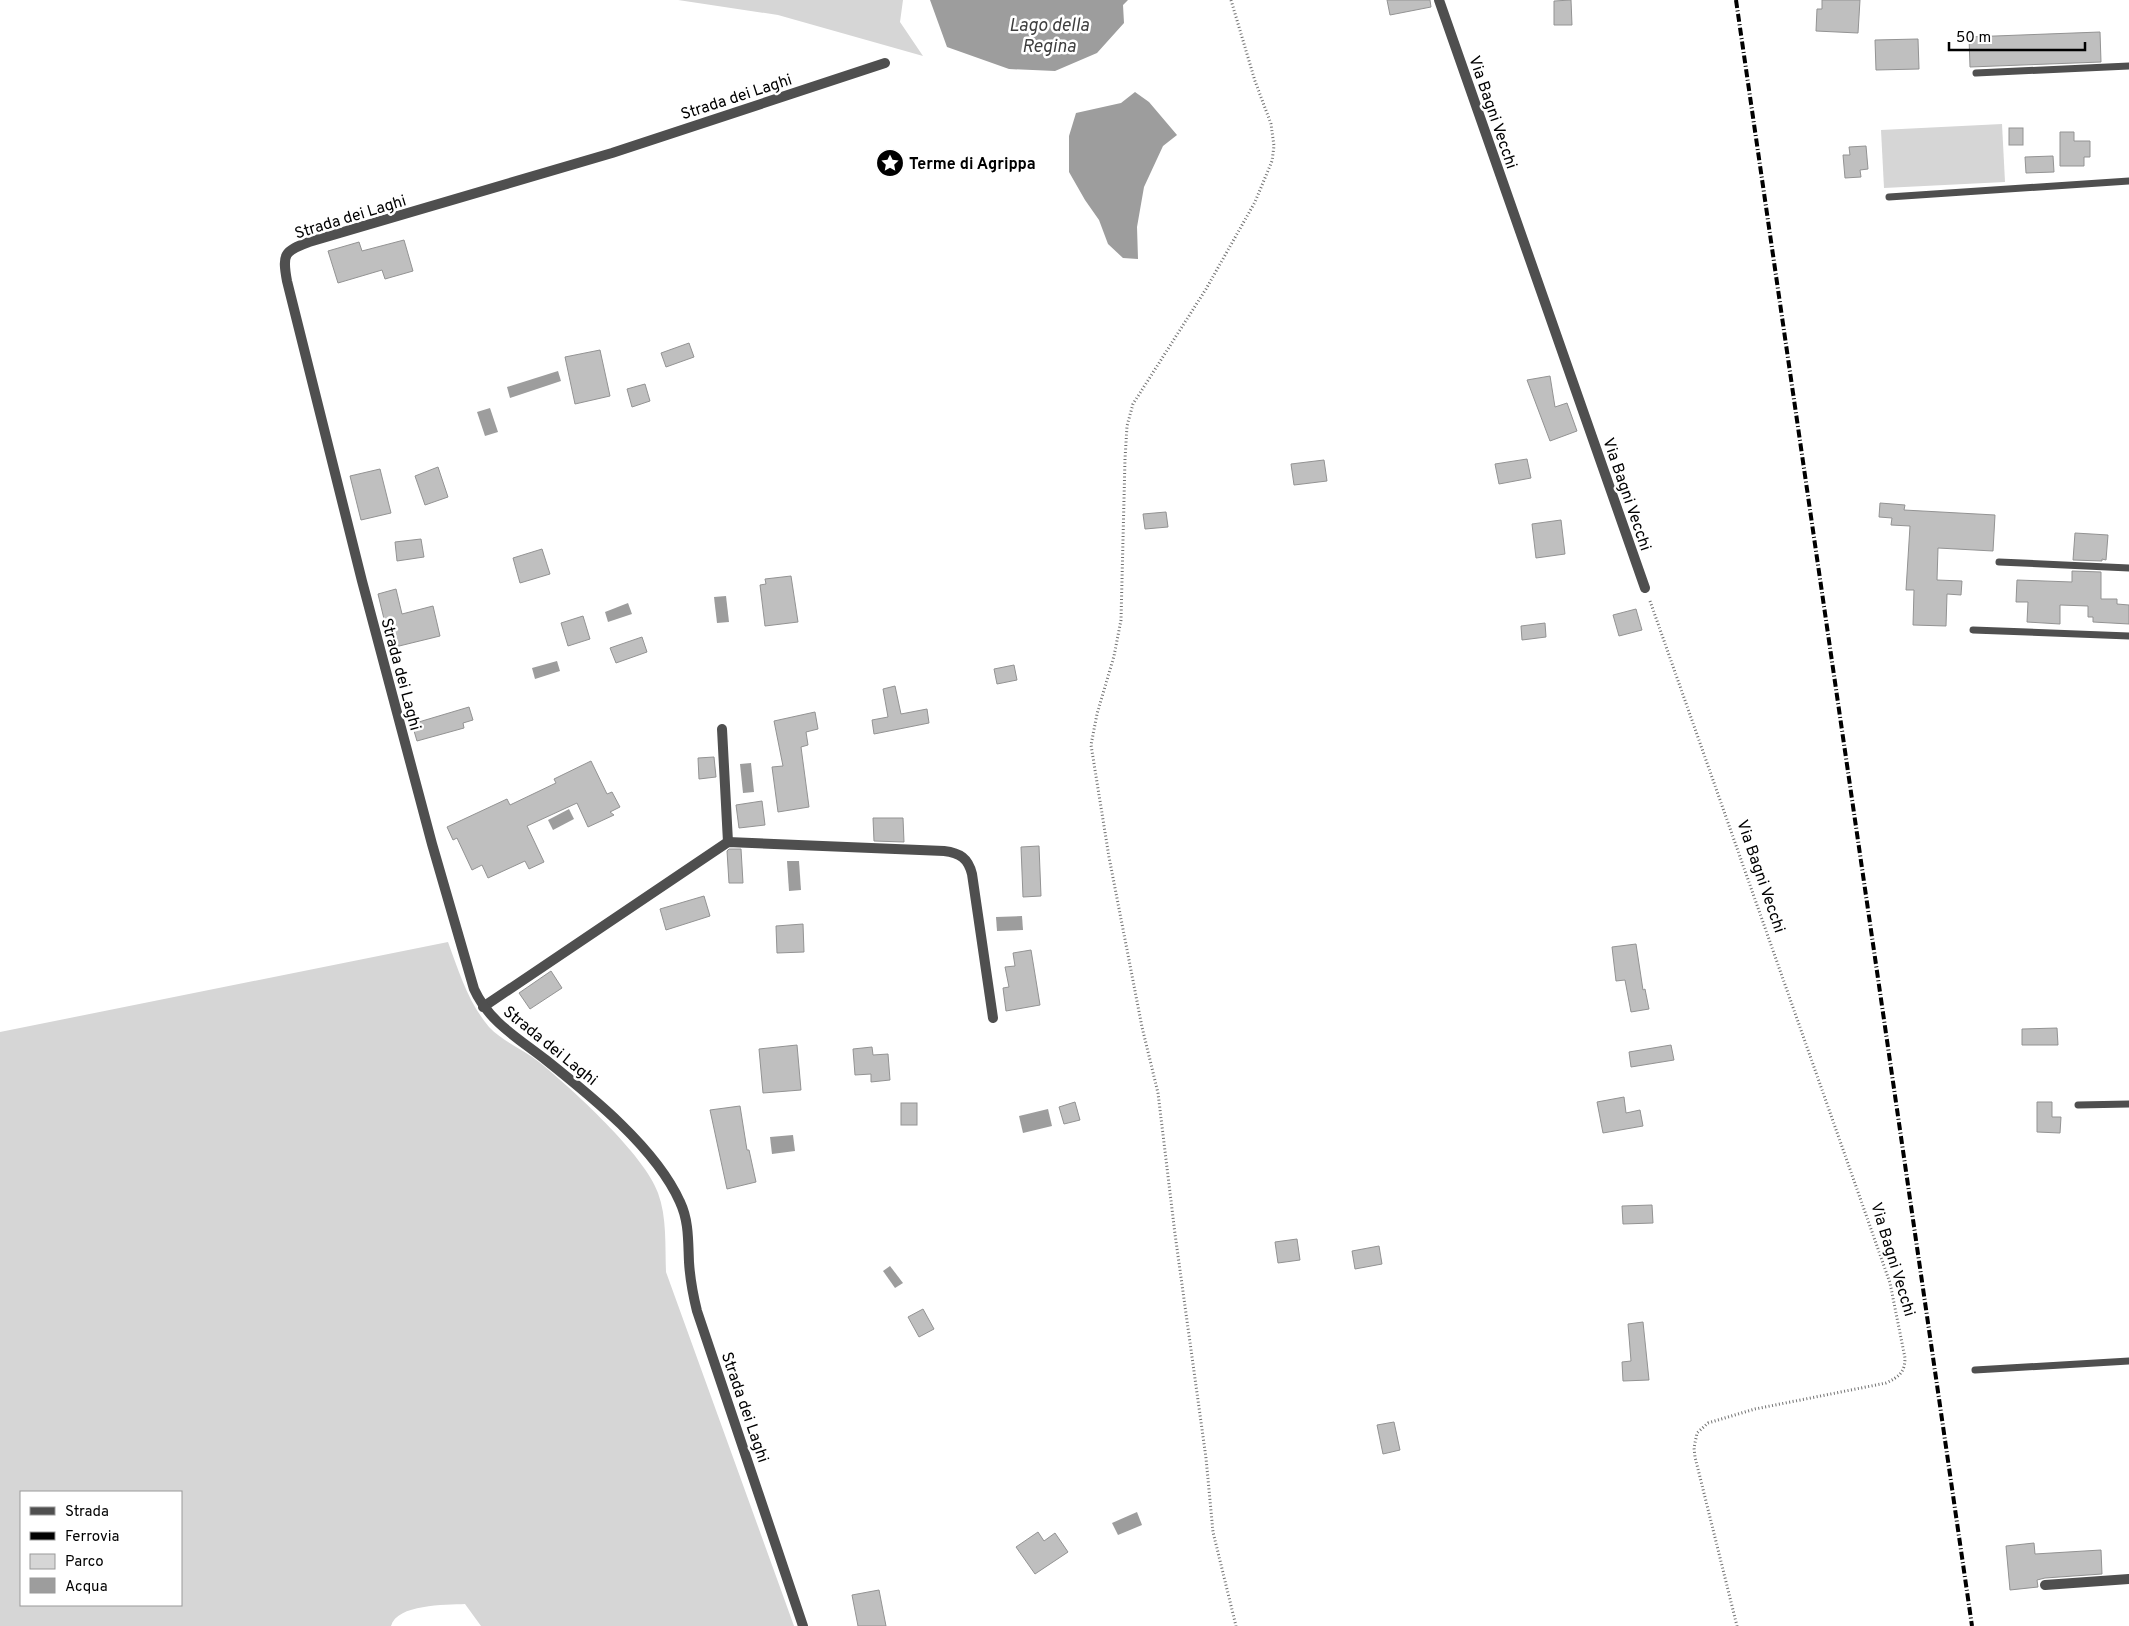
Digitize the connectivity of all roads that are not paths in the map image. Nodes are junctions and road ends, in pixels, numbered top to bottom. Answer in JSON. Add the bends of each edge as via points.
{"nodes":[{"id":1,"x":1439,"y":0,"type":"edge"},
{"id":2,"x":885,"y":63,"type":"dead end"},
{"id":3,"x":2129,"y":66,"type":"edge"},
{"id":4,"x":1976,"y":73,"type":"dead end"},
{"id":5,"x":2129,"y":181,"type":"edge"},
{"id":6,"x":1889,"y":197,"type":"dead end"},
{"id":7,"x":1999,"y":562,"type":"dead end"},
{"id":8,"x":2129,"y":568,"type":"edge"},
{"id":9,"x":1645,"y":588,"type":"road end"},
{"id":10,"x":1973,"y":630,"type":"dead end"},
{"id":11,"x":2129,"y":636,"type":"edge"},
{"id":12,"x":722,"y":729,"type":"dead end"},
{"id":13,"x":728,"y":842,"type":"junction"},
{"id":14,"x":483,"y":1007,"type":"junction"},
{"id":15,"x":993,"y":1018,"type":"dead end"},
{"id":16,"x":2129,"y":1104,"type":"edge"},
{"id":17,"x":2078,"y":1105,"type":"dead end"},
{"id":18,"x":2129,"y":1361,"type":"edge"},
{"id":19,"x":1975,"y":1370,"type":"dead end"},
{"id":20,"x":2129,"y":1579,"type":"edge"},
{"id":21,"x":2045,"y":1585,"type":"dead end"},
{"id":22,"x":803,"y":1626,"type":"edge"}],
"edges":[{"from":1,"to":9,"type":"street","name":"Via Bagni Vecchi"},
{"from":2,"to":14,"type":"street","name":"Strada dei Laghi","via":[[594,158],[310,242],[290,250],[284,258],[287,281],[414,778],[471,980]]},
{"from":3,"to":4,"type":"lane"},
{"from":5,"to":6,"type":"lane"},
{"from":7,"to":8,"type":"lane"},
{"from":10,"to":11,"type":"lane"},
{"from":12,"to":13,"type":"street"},
{"from":13,"to":14,"type":"street"},
{"from":13,"to":15,"type":"street","via":[[944,851],[962,856],[972,874]]},
{"from":14,"to":22,"type":"street","name":"Strada dei Laghi","via":[[620,1124],[659,1168],[676,1194],[687,1223],[690,1276],[698,1316]]},
{"from":16,"to":17,"type":"lane"},
{"from":18,"to":19,"type":"lane"},
{"from":20,"to":21,"type":"street"}]}
